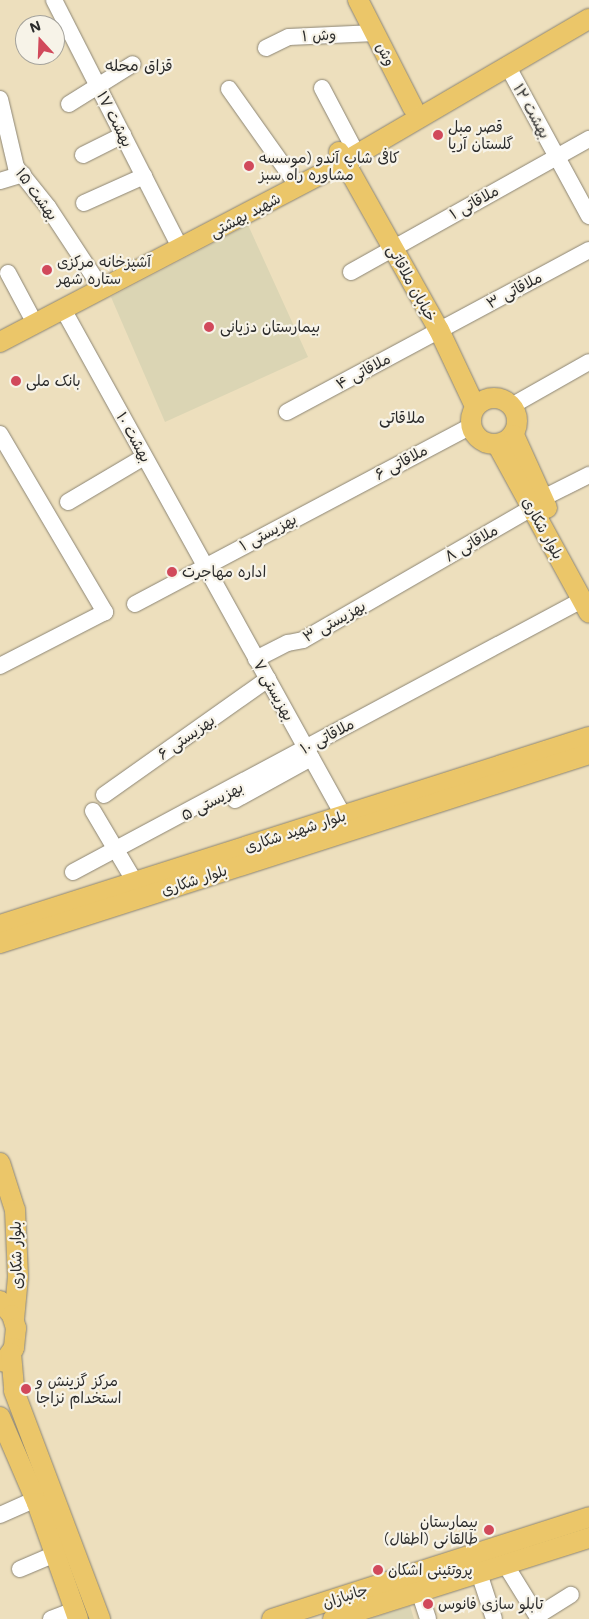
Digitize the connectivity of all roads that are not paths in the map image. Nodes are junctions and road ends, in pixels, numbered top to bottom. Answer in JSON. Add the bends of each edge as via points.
{"nodes":[{"id":1,"x":54,"y":0,"type":"edge"},
{"id":2,"x":358,"y":0,"type":"edge"},
{"id":3,"x":589,"y":6,"type":"edge"},
{"id":4,"x":589,"y":19,"type":"edge"},
{"id":5,"x":375,"y":33,"type":"junction"},
{"id":6,"x":266,"y":48,"type":"dead end"},
{"id":7,"x":133,"y":64,"type":"dead end"},
{"id":8,"x":506,"y":65,"type":"junction"},
{"id":9,"x":98,"y":86,"type":"junction"},
{"id":10,"x":322,"y":88,"type":"dead end"},
{"id":11,"x":228,"y":89,"type":"dead end"},
{"id":12,"x":0,"y":99,"type":"edge"},
{"id":13,"x":69,"y":104,"type":"dead end"},
{"id":14,"x":413,"y":108,"type":"junction"},
{"id":15,"x":123,"y":136,"type":"junction"},
{"id":16,"x":5,"y":139,"type":"edge"},
{"id":17,"x":589,"y":139,"type":"edge"},
{"id":18,"x":347,"y":153,"type":"junction"},
{"id":19,"x":83,"y":155,"type":"dead end"},
{"id":20,"x":557,"y":157,"type":"junction"},
{"id":21,"x":23,"y":174,"type":"junction"},
{"id":22,"x":144,"y":176,"type":"junction"},
{"id":23,"x":292,"y":178,"type":"junction"},
{"id":24,"x":0,"y":181,"type":"edge"},
{"id":25,"x":84,"y":203,"type":"dead end"},
{"id":26,"x":589,"y":216,"type":"edge"},
{"id":27,"x":176,"y":239,"type":"junction"},
{"id":28,"x":396,"y":244,"type":"junction"},
{"id":29,"x":589,"y":250,"type":"edge"},
{"id":30,"x":351,"y":272,"type":"dead end"},
{"id":31,"x":8,"y":273,"type":"dead end"},
{"id":32,"x":96,"y":280,"type":"junction"},
{"id":33,"x":63,"y":309,"type":"junction"},
{"id":34,"x":30,"y":314,"type":"junction"},
{"id":35,"x":443,"y":328,"type":"junction"},
{"id":36,"x":0,"y":329,"type":"edge"},
{"id":37,"x":0,"y":342,"type":"edge"},
{"id":38,"x":589,"y":362,"type":"edge"},
{"id":39,"x":481,"y":402,"type":"junction"},
{"id":40,"x":513,"y":405,"type":"junction"},
{"id":41,"x":287,"y":412,"type":"dead end"},
{"id":42,"x":471,"y":426,"type":"junction"},
{"id":43,"x":0,"y":434,"type":"edge"},
{"id":44,"x":505,"y":440,"type":"junction"},
{"id":45,"x":144,"y":457,"type":"junction"},
{"id":46,"x":589,"y":474,"type":"edge"},
{"id":47,"x":332,"y":499,"type":"joint"},
{"id":48,"x":68,"y":502,"type":"dead end"},
{"id":49,"x":537,"y":503,"type":"junction"},
{"id":50,"x":204,"y":565,"type":"junction"},
{"id":51,"x":410,"y":578,"type":"joint"},
{"id":52,"x":587,"y":599,"type":"edge"},
{"id":53,"x":135,"y":604,"type":"dead end"},
{"id":54,"x":256,"y":659,"type":"junction"},
{"id":55,"x":0,"y":666,"type":"edge"},
{"id":56,"x":268,"y":680,"type":"junction"},
{"id":57,"x":589,"y":736,"type":"edge"},
{"id":58,"x":589,"y":754,"type":"edge"},
{"id":59,"x":309,"y":755,"type":"junction"},
{"id":60,"x":104,"y":795,"type":"dead end"},
{"id":61,"x":235,"y":800,"type":"dead end"},
{"id":62,"x":93,"y":811,"type":"dead end"},
{"id":63,"x":343,"y":815,"type":"junction"},
{"id":64,"x":73,"y":872,"type":"joint"},
{"id":65,"x":135,"y":882,"type":"junction"},
{"id":66,"x":158,"y":883,"type":"junction"},
{"id":67,"x":0,"y":925,"type":"edge"},
{"id":68,"x":0,"y":943,"type":"edge"},
{"id":69,"x":0,"y":1163,"type":"edge"},
{"id":70,"x":0,"y":1301,"type":"edge"},
{"id":71,"x":14,"y":1319,"type":"junction"},
{"id":72,"x":6,"y":1359,"type":"edge"},
{"id":73,"x":0,"y":1417,"type":"edge"},
{"id":74,"x":32,"y":1439,"type":"junction"},
{"id":75,"x":12,"y":1446,"type":"junction"},
{"id":76,"x":36,"y":1499,"type":"junction"},
{"id":77,"x":0,"y":1515,"type":"edge"},
{"id":78,"x":589,"y":1518,"type":"edge"},
{"id":79,"x":589,"y":1538,"type":"edge"},
{"id":80,"x":55,"y":1554,"type":"junction"},
{"id":81,"x":505,"y":1564,"type":"junction"},
{"id":82,"x":20,"y":1569,"type":"dead end"},
{"id":83,"x":479,"y":1572,"type":"junction"},
{"id":84,"x":419,"y":1592,"type":"junction"},
{"id":85,"x":571,"y":1595,"type":"dead end"},
{"id":86,"x":329,"y":1613,"type":"edge"},
{"id":87,"x":77,"y":1615,"type":"edge"},
{"id":88,"x":538,"y":1618,"type":"edge"},
{"id":89,"x":51,"y":1619,"type":"edge"},
{"id":90,"x":100,"y":1619,"type":"edge"},
{"id":91,"x":272,"y":1619,"type":"edge"},
{"id":92,"x":428,"y":1619,"type":"edge"},
{"id":93,"x":494,"y":1619,"type":"edge"}],
"edges":[{"from":1,"to":9,"type":"street","name":"بهشت ۱۷"},
{"from":2,"to":5,"type":"main road","name":"وش"},
{"from":3,"to":14,"type":"main road","name":"شهید بهشتی"},
{"from":4,"to":8,"type":"main road","name":"شهید بهشتی"},
{"from":5,"to":6,"type":"street","name":"وش ۱","via":[[289,37]]},
{"from":5,"to":14,"type":"main road","name":"وش"},
{"from":7,"to":9,"type":"street"},
{"from":8,"to":18,"type":"main road","name":"شهید بهشتی"},
{"from":8,"to":20,"type":"street","name":"۱۲ بهشت"},
{"from":9,"to":13,"type":"street"},
{"from":9,"to":15,"type":"street","name":"بهشت ۱۷"},
{"from":10,"to":18,"type":"street"},
{"from":11,"to":23,"type":"street"},
{"from":12,"to":16,"type":"street","name":"بهشت ۱۵"},
{"from":14,"to":18,"type":"main road","name":"شهید بهشتی"},
{"from":15,"to":19,"type":"street"},
{"from":15,"to":22,"type":"street","name":"بهشت ۱۷"},
{"from":16,"to":21,"type":"street","name":"بهشت ۱۵","via":[[16,166]]},
{"from":17,"to":20,"type":"street","name":"ملاقاتی ۱"},
{"from":18,"to":23,"type":"main road","name":"شهید بهشتی"},
{"from":18,"to":28,"type":"main road","name":"خیابان ملاقاتی"},
{"from":18,"to":33,"type":"main road","name":"شهید بهشتی"},
{"from":20,"to":26,"type":"street","name":"۱۲ بهشت"},
{"from":20,"to":28,"type":"street","name":"ملاقاتی ۱"},
{"from":21,"to":24,"type":"street"},
{"from":21,"to":32,"type":"street","name":"بهشت ۱۵"},
{"from":22,"to":25,"type":"street"},
{"from":22,"to":27,"type":"street","name":"بهشت ۱۷"},
{"from":23,"to":27,"type":"main road","name":"شهید بهشتی"},
{"from":27,"to":32,"type":"main road","name":"شهید بهشتی"},
{"from":28,"to":30,"type":"street","name":"ملاقاتی ۱"},
{"from":28,"to":35,"type":"main road","name":"خیابان ملاقاتی"},
{"from":29,"to":35,"type":"street","name":"ملاقاتی ۳"},
{"from":31,"to":34,"type":"street"},
{"from":32,"to":34,"type":"main road","name":"شهید بهشتی"},
{"from":33,"to":37,"type":"main road","name":"شهید بهشتی"},
{"from":33,"to":45,"type":"street","name":"بهشت ۱۰"},
{"from":34,"to":36,"type":"main road","name":"شهید بهشتی"},
{"from":35,"to":39,"type":"main road","name":"خیابان ملاقاتی"},
{"from":35,"to":41,"type":"street","name":"ملاقاتی ۴"},
{"from":38,"to":40,"type":"street"},
{"from":39,"to":40,"type":"main road","via":[[501,398]]},
{"from":39,"to":42,"type":"main road"},
{"from":40,"to":44,"type":"main road","via":[[518,418]]},
{"from":42,"to":44,"type":"main road","via":[[481,440]]},
{"from":42,"to":47,"type":"street","name":"۶ ملاقاتی"},
{"from":43,"to":55,"type":"street","via":[[106,612]]},
{"from":44,"to":49,"type":"main road","name":"بلوار شکاری"},
{"from":45,"to":48,"type":"street"},
{"from":45,"to":50,"type":"street","name":"بهشت ۱۰"},
{"from":46,"to":49,"type":"street","name":"ملاقاتی ۸"},
{"from":47,"to":50,"type":"street","name":"بهزیستی ۱"},
{"from":49,"to":51,"type":"street","name":"ملاقاتی ۸"},
{"from":49,"to":52,"type":"main road","name":"بلوار شکاری"},
{"from":50,"to":53,"type":"street","name":"بهزیستی ۱"},
{"from":50,"to":54,"type":"street","name":"۷ بهزیستی"},
{"from":51,"to":54,"type":"street","name":"۳ بهزیستی","via":[[303,640],[288,643]]},
{"from":52,"to":64,"type":"street","name":"۱۰ ملاقاتی"},
{"from":54,"to":56,"type":"street","name":"۷ بهزیستی"},
{"from":56,"to":59,"type":"street","name":"۷ بهزیستی"},
{"from":56,"to":60,"type":"street","name":"بهزیستی ۶"},
{"from":57,"to":63,"type":"main road","name":"بلوار شهید شکاری"},
{"from":58,"to":66,"type":"main road","name":"بلوار شکاری"},
{"from":59,"to":61,"type":"street"},
{"from":59,"to":63,"type":"street","name":"۷ بهزیستی"},
{"from":59,"to":64,"type":"street","name":"۵ بهزیستی"},
{"from":62,"to":65,"type":"street"},
{"from":63,"to":66,"type":"main road","name":"بلوار شهید شکاری"},
{"from":65,"to":66,"type":"main road","name":"بلوار شهید شکاری"},
{"from":65,"to":67,"type":"main road","name":"بلوار شهید شکاری"},
{"from":66,"to":68,"type":"main road","name":"بلوار شکاری"},
{"from":69,"to":71,"type":"main road","name":"بلوار شکاری","via":[[15,1210],[18,1277]]},
{"from":70,"to":71,"type":"main road"},
{"from":71,"to":72,"type":"main road","name":"بلوار شکاری","via":[[17,1336]]},
{"from":72,"to":74,"type":"main road"},
{"from":73,"to":75,"type":"main road"},
{"from":74,"to":75,"type":"main road"},
{"from":74,"to":90,"type":"main road"},
{"from":75,"to":76,"type":"main road"},
{"from":76,"to":77,"type":"street"},
{"from":76,"to":80,"type":"main road"},
{"from":78,"to":86,"type":"main road","name":"جانبازان"},
{"from":79,"to":81,"type":"main road","name":"جانبازان"},
{"from":80,"to":82,"type":"street"},
{"from":80,"to":87,"type":"main road"},
{"from":81,"to":83,"type":"main road","name":"جانبازان"},
{"from":81,"to":88,"type":"street"},
{"from":83,"to":84,"type":"main road","name":"جانبازان"},
{"from":83,"to":93,"type":"street"},
{"from":84,"to":86,"type":"main road","name":"جانبازان"},
{"from":84,"to":92,"type":"street"},
{"from":85,"to":88,"type":"street"},
{"from":86,"to":91,"type":"main road","name":"جانبازان"},
{"from":87,"to":89,"type":"street"}]}
